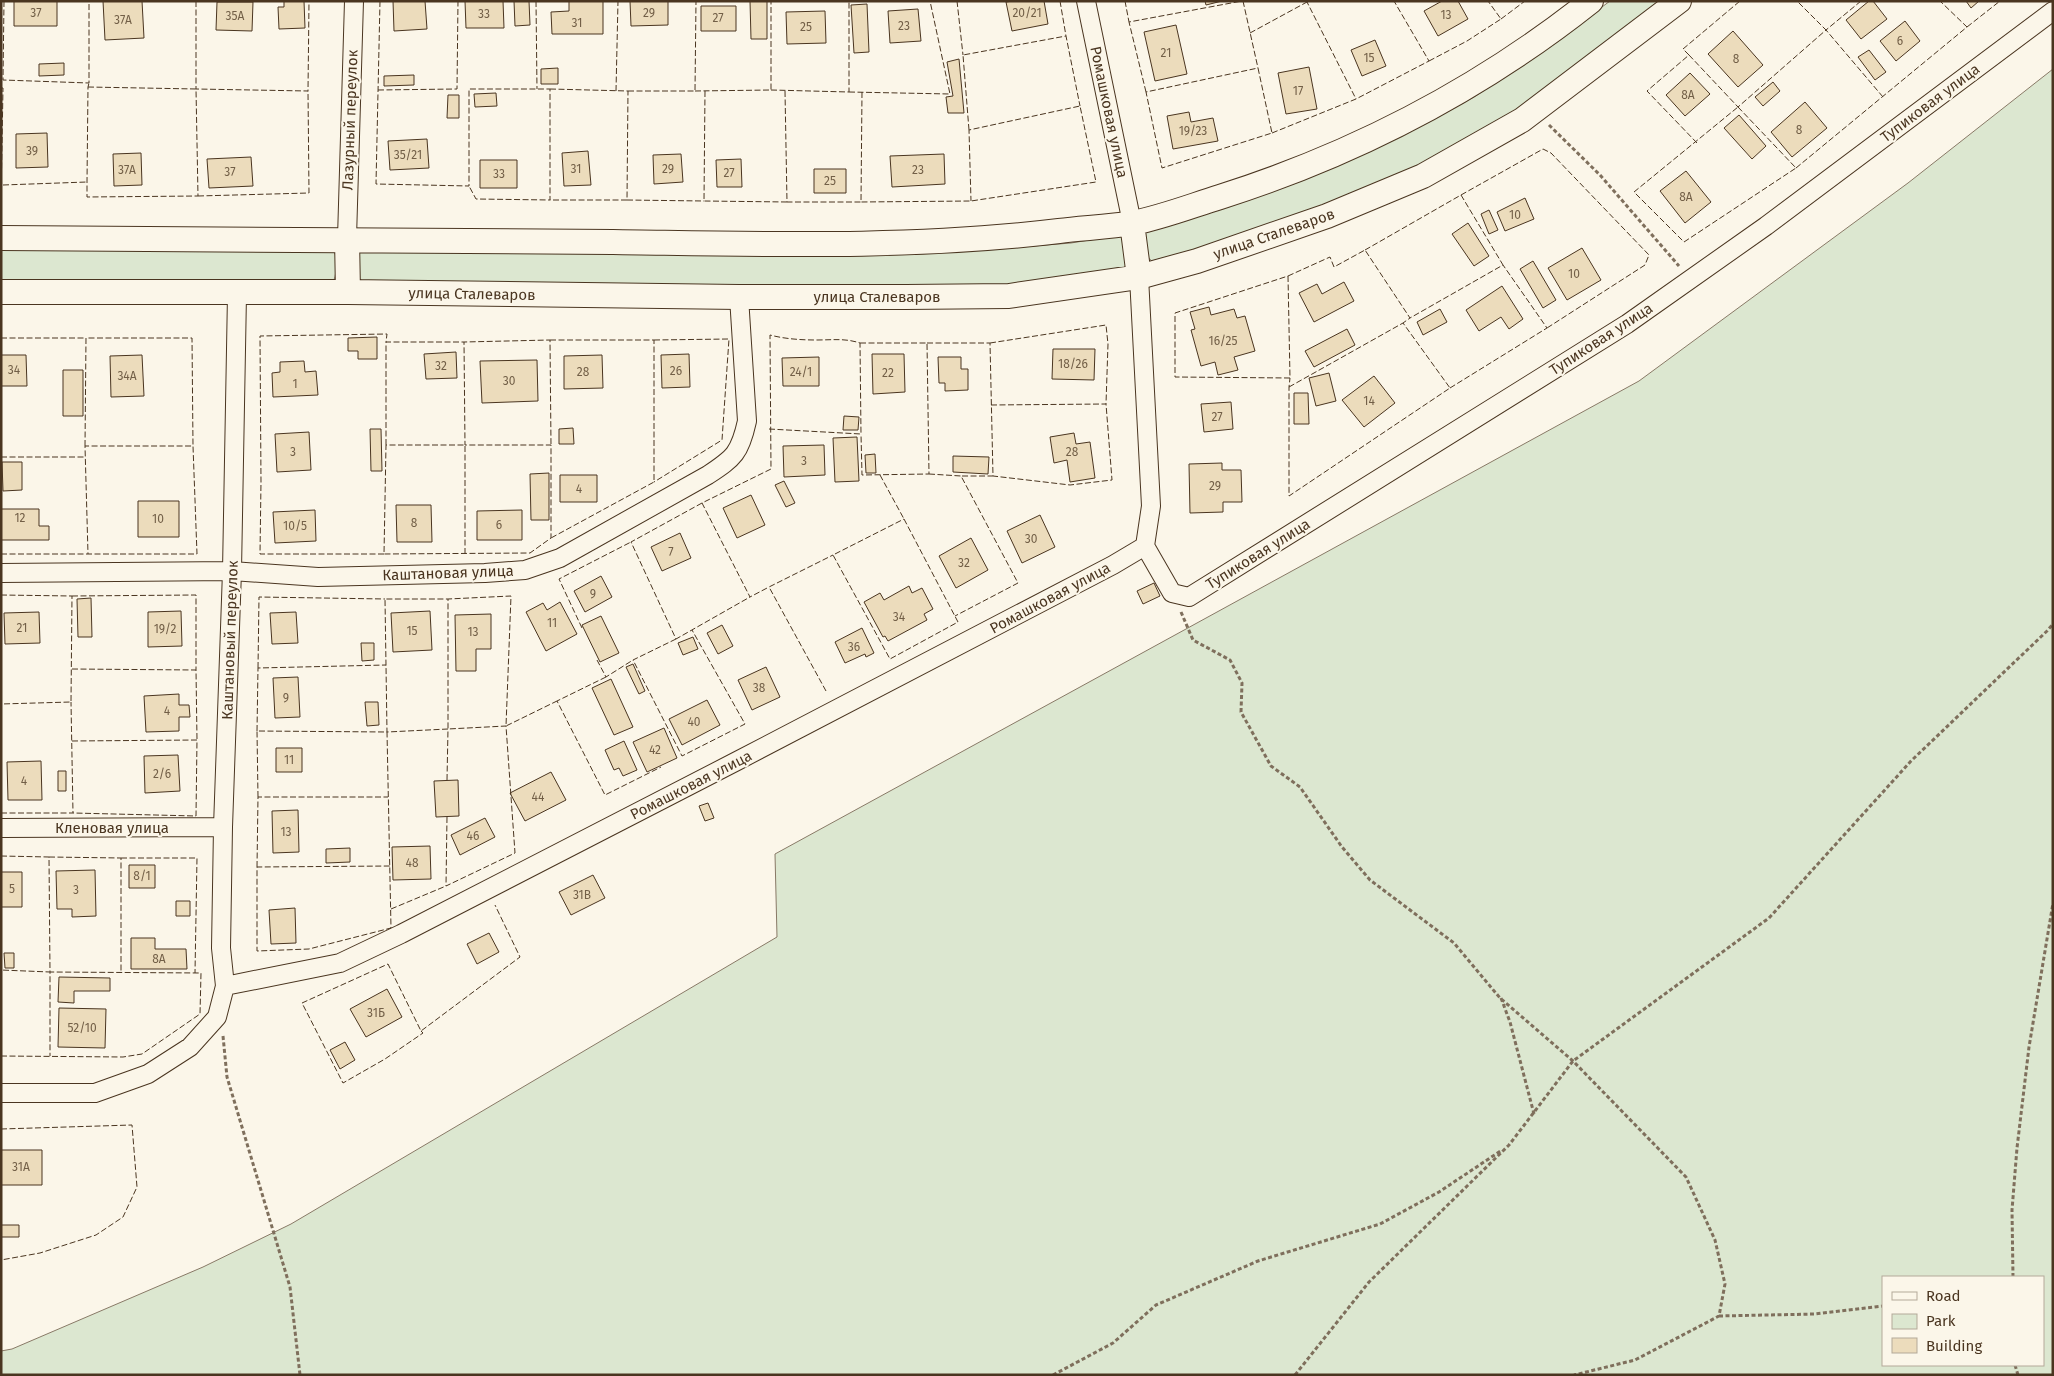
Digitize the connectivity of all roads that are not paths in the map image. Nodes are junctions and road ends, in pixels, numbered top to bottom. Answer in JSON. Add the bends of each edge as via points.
{"nodes":[{"id":1,"x":354,"y":1,"type":"edge"},
{"id":2,"x":1086,"y":1,"type":"edge"},
{"id":3,"x":1591,"y":1,"type":"edge"},
{"id":4,"x":1679,"y":1,"type":"edge"},
{"id":5,"x":2053,"y":11,"type":"edge"},
{"id":6,"x":1132,"y":223,"type":"junction"},
{"id":7,"x":1,"y":238,"type":"edge"},
{"id":8,"x":347,"y":238,"type":"junction"},
{"id":9,"x":1139,"y":277,"type":"junction"},
{"id":10,"x":1,"y":292,"type":"edge"},
{"id":11,"x":348,"y":292,"type":"junction"},
{"id":12,"x":237,"y":294,"type":"junction"},
{"id":13,"x":739,"y":297,"type":"junction"},
{"id":14,"x":1145,"y":546,"type":"junction"},
{"id":15,"x":232,"y":571,"type":"junction"},
{"id":16,"x":1,"y":572,"type":"edge"},
{"id":17,"x":223,"y":827,"type":"junction"},
{"id":18,"x":1,"y":828,"type":"edge"},
{"id":19,"x":225,"y":986,"type":"junction"},
{"id":20,"x":1,"y":1093,"type":"edge"}],
"edges":[{"from":1,"to":8,"type":"street","name":"Лазурный переулок"},
{"from":2,"to":6,"type":"street","name":"Ромашковая улица"},
{"from":3,"to":6,"type":"main road","via":[[1495,69],[1415,117],[1342,153],[1279,178]]},
{"from":4,"to":9,"type":"main road","name":"улица Сталеваров","via":[[1522,120],[1423,176],[1327,216],[1197,261]]},
{"from":5,"to":14,"type":"street","name":"Тупиковая улица","via":[[1766,226],[1619,329],[1189,597],[1172,593]]},
{"from":6,"to":8,"type":"main road","via":[[1002,238],[863,245]]},
{"from":6,"to":9,"type":"main road"},
{"from":7,"to":8,"type":"main road"},
{"from":8,"to":11,"type":"main road"},
{"from":9,"to":13,"type":"main road","name":"улица Сталеваров","via":[[1009,296]]},
{"from":9,"to":14,"type":"street","via":[[1151,506]]},
{"from":10,"to":12,"type":"main road","name":"улица Сталеваров"},
{"from":11,"to":12,"type":"main road","name":"улица Сталеваров"},
{"from":11,"to":13,"type":"main road","name":"улица Сталеваров"},
{"from":12,"to":15,"type":"street","name":"Каштановый переулок"},
{"from":13,"to":15,"type":"street","name":"Каштановая улица","via":[[747,421],[742,442],[731,460],[560,558],[524,570],[485,573],[318,577]]},
{"from":14,"to":19,"type":"street","name":"Ромашковая улица","via":[[401,934],[340,962]]},
{"from":15,"to":16,"type":"street","name":"Каштановая улица"},
{"from":15,"to":17,"type":"street","name":"Каштановый переулок"},
{"from":17,"to":18,"type":"street","name":"Кленовая улица"},
{"from":17,"to":19,"type":"street","name":"Каштановый переулок","via":[[221,948]]},
{"from":19,"to":20,"type":"street","via":[[217,1017],[190,1047],[148,1074],[95,1093]]}]}
